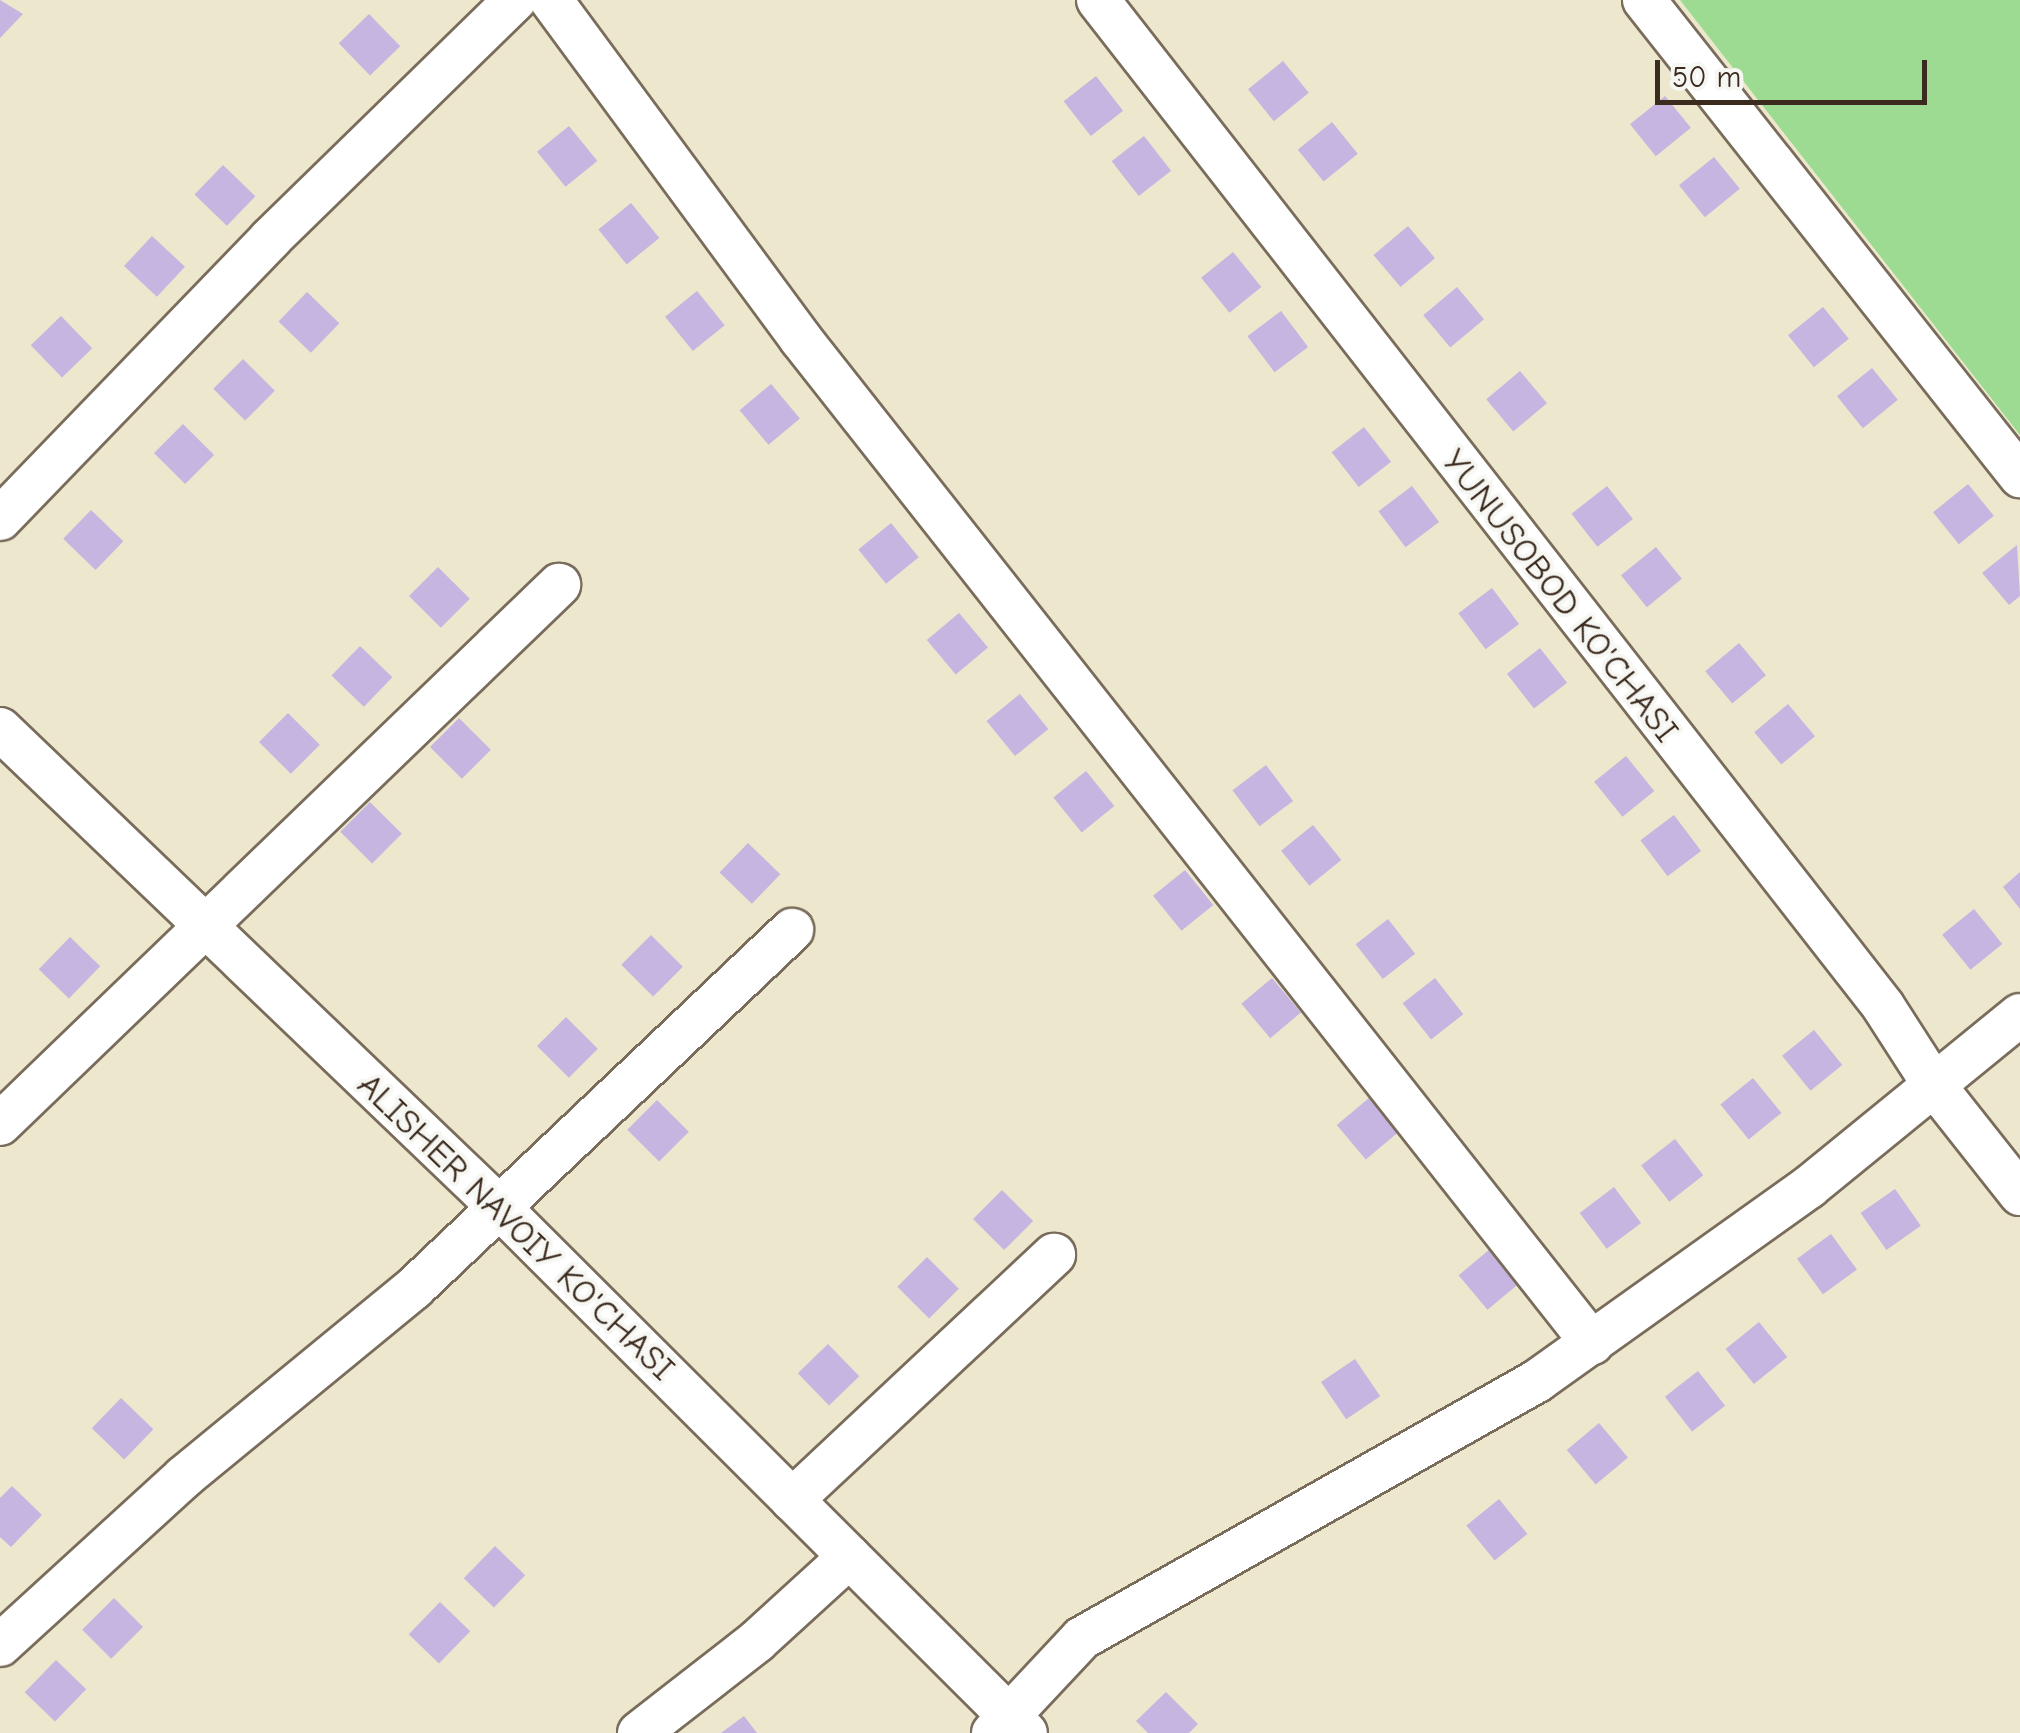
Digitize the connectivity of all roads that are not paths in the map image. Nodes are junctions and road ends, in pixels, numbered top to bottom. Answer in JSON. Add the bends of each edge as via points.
{"nodes":[{"id":1,"x":516,"y":0,"type":"edge"},
{"id":2,"x":551,"y":0,"type":"edge"},
{"id":3,"x":1098,"y":0,"type":"edge"},
{"id":4,"x":1644,"y":0,"type":"edge"},
{"id":5,"x":2020,"y":476,"type":"edge"},
{"id":6,"x":0,"y":519,"type":"edge"},
{"id":7,"x":559,"y":585,"type":"dead end"},
{"id":8,"x":0,"y":729,"type":"edge"},
{"id":9,"x":203,"y":923,"type":"junction"},
{"id":10,"x":792,"y":930,"type":"dead end"},
{"id":11,"x":2020,"y":1015,"type":"edge"},
{"id":12,"x":1934,"y":1085,"type":"junction"},
{"id":13,"x":0,"y":1124,"type":"edge"},
{"id":14,"x":2020,"y":1194,"type":"edge"},
{"id":15,"x":500,"y":1208,"type":"junction"},
{"id":16,"x":1054,"y":1255,"type":"dead end"},
{"id":17,"x":1592,"y":1343,"type":"junction"},
{"id":18,"x":792,"y":1500,"type":"junction"},
{"id":19,"x":850,"y":1557,"type":"junction"},
{"id":20,"x":0,"y":1645,"type":"edge"},
{"id":21,"x":1010,"y":1727,"type":"edge"},
{"id":22,"x":638,"y":1733,"type":"edge"}],
"edges":[{"from":1,"to":6,"type":"street","via":[[270,239]]},
{"from":2,"to":17,"type":"street","via":[[800,338]]},
{"from":3,"to":12,"type":"street","name":"YUNUSOBOD KO'CHASI","via":[[1883,1006]]},
{"from":4,"to":5,"type":"street"},
{"from":7,"to":9,"type":"street"},
{"from":8,"to":9,"type":"street","name":"ALISHER NAVOIY KO'CHASI"},
{"from":9,"to":13,"type":"street"},
{"from":9,"to":15,"type":"street","name":"ALISHER NAVOIY KO'CHASI"},
{"from":10,"to":15,"type":"street"},
{"from":11,"to":12,"type":"street"},
{"from":12,"to":14,"type":"street","name":"YUNUSOBOD KO'CHASI"},
{"from":12,"to":17,"type":"street","via":[[1809,1187]]},
{"from":15,"to":18,"type":"street","name":"ALISHER NAVOIY KO'CHASI"},
{"from":15,"to":20,"type":"street","via":[[184,1477]]},
{"from":16,"to":18,"type":"street"},
{"from":17,"to":21,"type":"street","via":[[1082,1638]]},
{"from":18,"to":19,"type":"street","name":"ALISHER NAVOIY KO'CHASI"},
{"from":19,"to":21,"type":"street","name":"ALISHER NAVOIY KO'CHASI"},
{"from":19,"to":22,"type":"street"}]}
